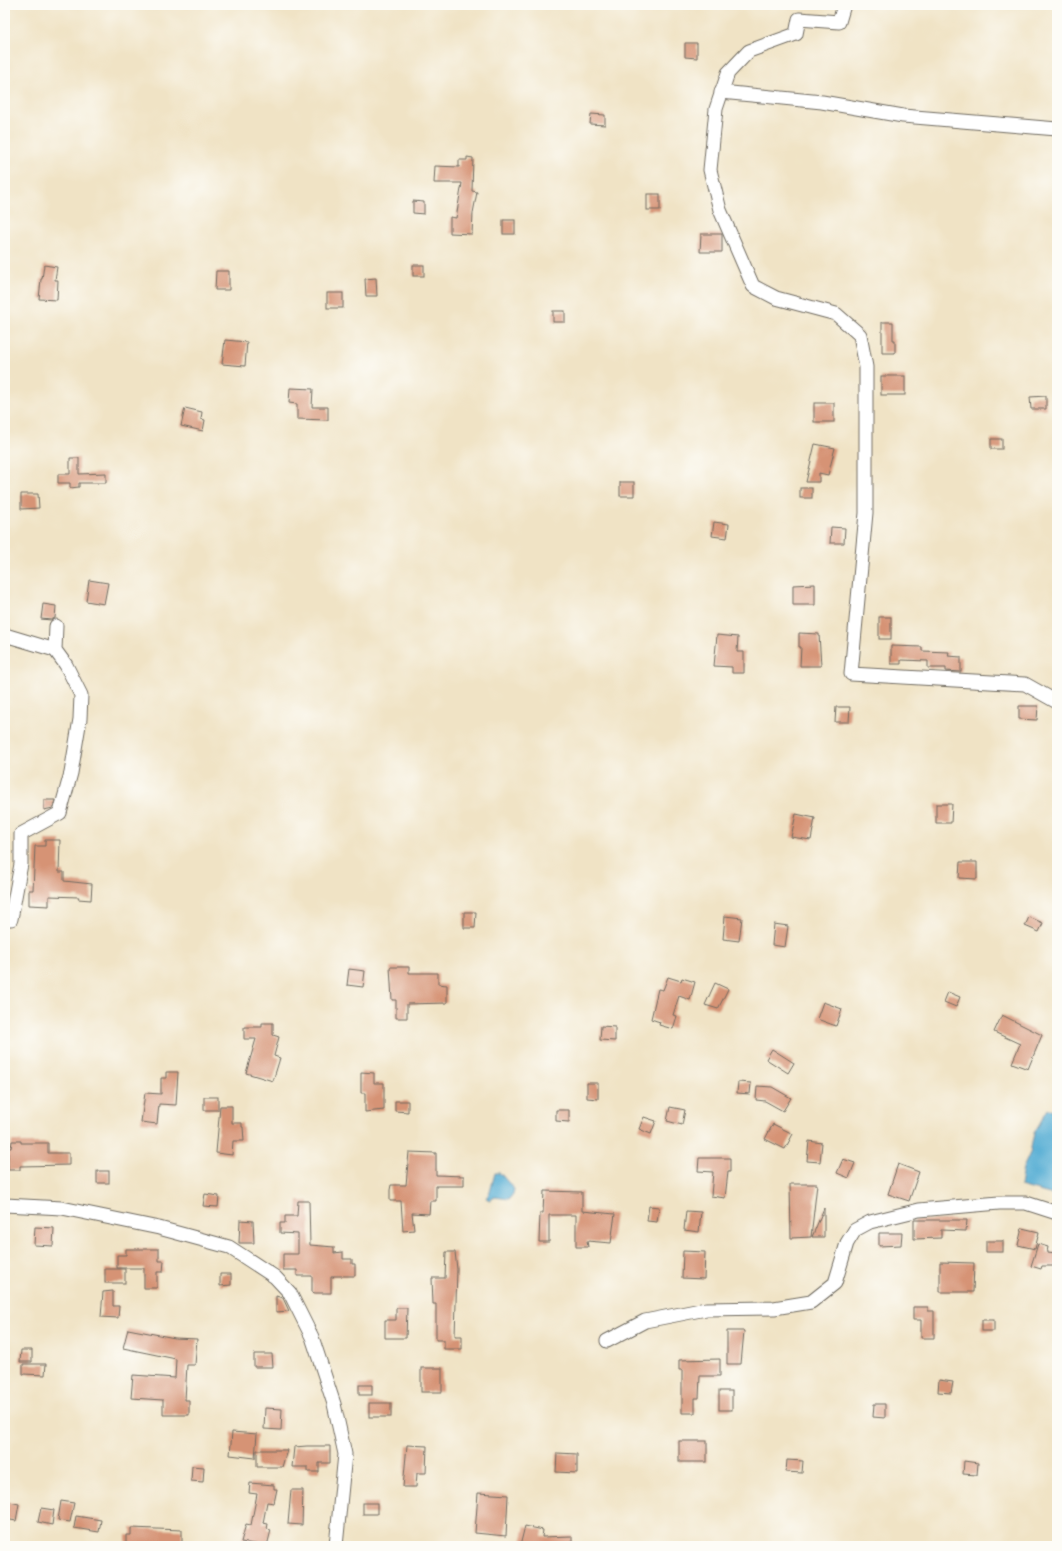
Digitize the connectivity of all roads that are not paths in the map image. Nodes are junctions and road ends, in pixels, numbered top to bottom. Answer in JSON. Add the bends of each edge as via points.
{"nodes":[{"id":1,"x":844,"y":5,"type":"edge"},
{"id":2,"x":722,"y":92,"type":"junction"},
{"id":3,"x":1057,"y":130,"type":"edge"},
{"id":4,"x":56,"y":626,"type":"dead end"},
{"id":5,"x":5,"y":635,"type":"edge"},
{"id":6,"x":55,"y":650,"type":"junction"},
{"id":7,"x":1057,"y":702,"type":"edge"},
{"id":8,"x":5,"y":919,"type":"edge"},
{"id":9,"x":5,"y":1205,"type":"edge"},
{"id":10,"x":1057,"y":1213,"type":"edge"},
{"id":11,"x":606,"y":1341,"type":"dead end"},
{"id":12,"x":336,"y":1546,"type":"edge"}],
"edges":[{"from":1,"to":2,"type":"street","via":[[839,22],[799,19],[796,34],[749,51],[728,73]]},
{"from":2,"to":3,"type":"street","via":[[822,102],[903,116]]},
{"from":2,"to":7,"type":"street","via":[[716,109],[710,170],[720,210],[753,286],[776,298],[836,314],[860,336],[866,367],[866,513],[851,674],[1025,684]]},
{"from":4,"to":6,"type":"street"},
{"from":5,"to":6,"type":"street"},
{"from":6,"to":8,"type":"street","via":[[66,665],[81,695],[80,719],[71,773],[60,813],[21,834],[22,864],[11,919]]},
{"from":9,"to":12,"type":"street","via":[[62,1208],[159,1228],[229,1247],[275,1277],[290,1293],[312,1337],[334,1404],[345,1454]]},
{"from":10,"to":11,"type":"street","via":[[1026,1203],[999,1202],[919,1210],[870,1222],[855,1230],[847,1243],[835,1284],[811,1302],[774,1308],[706,1309],[645,1321]]}]}
